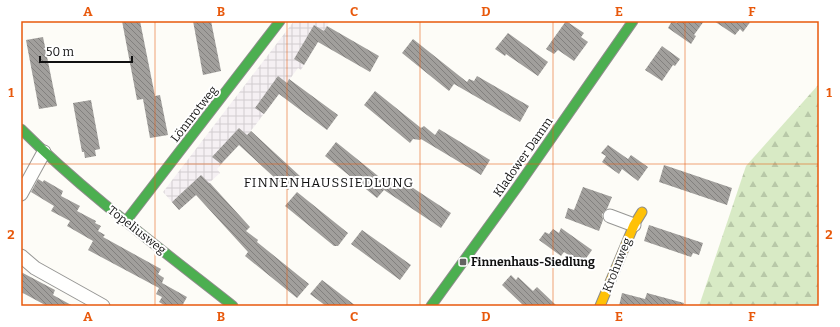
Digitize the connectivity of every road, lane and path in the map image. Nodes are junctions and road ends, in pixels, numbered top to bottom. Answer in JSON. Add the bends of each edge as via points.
{"nodes":[{"id":1,"x":280,"y":21,"type":"edge"},
{"id":2,"x":633,"y":21,"type":"edge"},
{"id":3,"x":21,"y":129,"type":"edge"},
{"id":4,"x":44,"y":152,"type":"junction"},
{"id":5,"x":21,"y":194,"type":"edge"},
{"id":6,"x":642,"y":212,"type":"dead end"},
{"id":7,"x":610,"y":216,"type":"dead end"},
{"id":8,"x":126,"y":221,"type":"junction"},
{"id":9,"x":634,"y":224,"type":"junction"},
{"id":10,"x":21,"y":256,"type":"edge"},
{"id":11,"x":103,"y":306,"type":"edge"},
{"id":12,"x":233,"y":306,"type":"edge"},
{"id":13,"x":431,"y":306,"type":"edge"},
{"id":14,"x":600,"y":306,"type":"edge"}],
"edges":[{"from":1,"to":8,"type":"street","name":"Lönnrotweg"},
{"from":2,"to":13,"type":"street","name":"Kladower Damm"},
{"from":3,"to":4,"type":"street","name":"Topeliusweg"},
{"from":4,"to":5,"type":"street"},
{"from":4,"to":8,"type":"street","name":"Topeliusweg"},
{"from":6,"to":9,"type":"street","name":"Krohnweg"},
{"from":7,"to":9,"type":"street","name":"Krohnweg"},
{"from":8,"to":12,"type":"street","name":"Topeliusweg"},
{"from":9,"to":14,"type":"street","name":"Krohnweg"},
{"from":10,"to":11,"type":"street","via":[[35,268]]}]}
